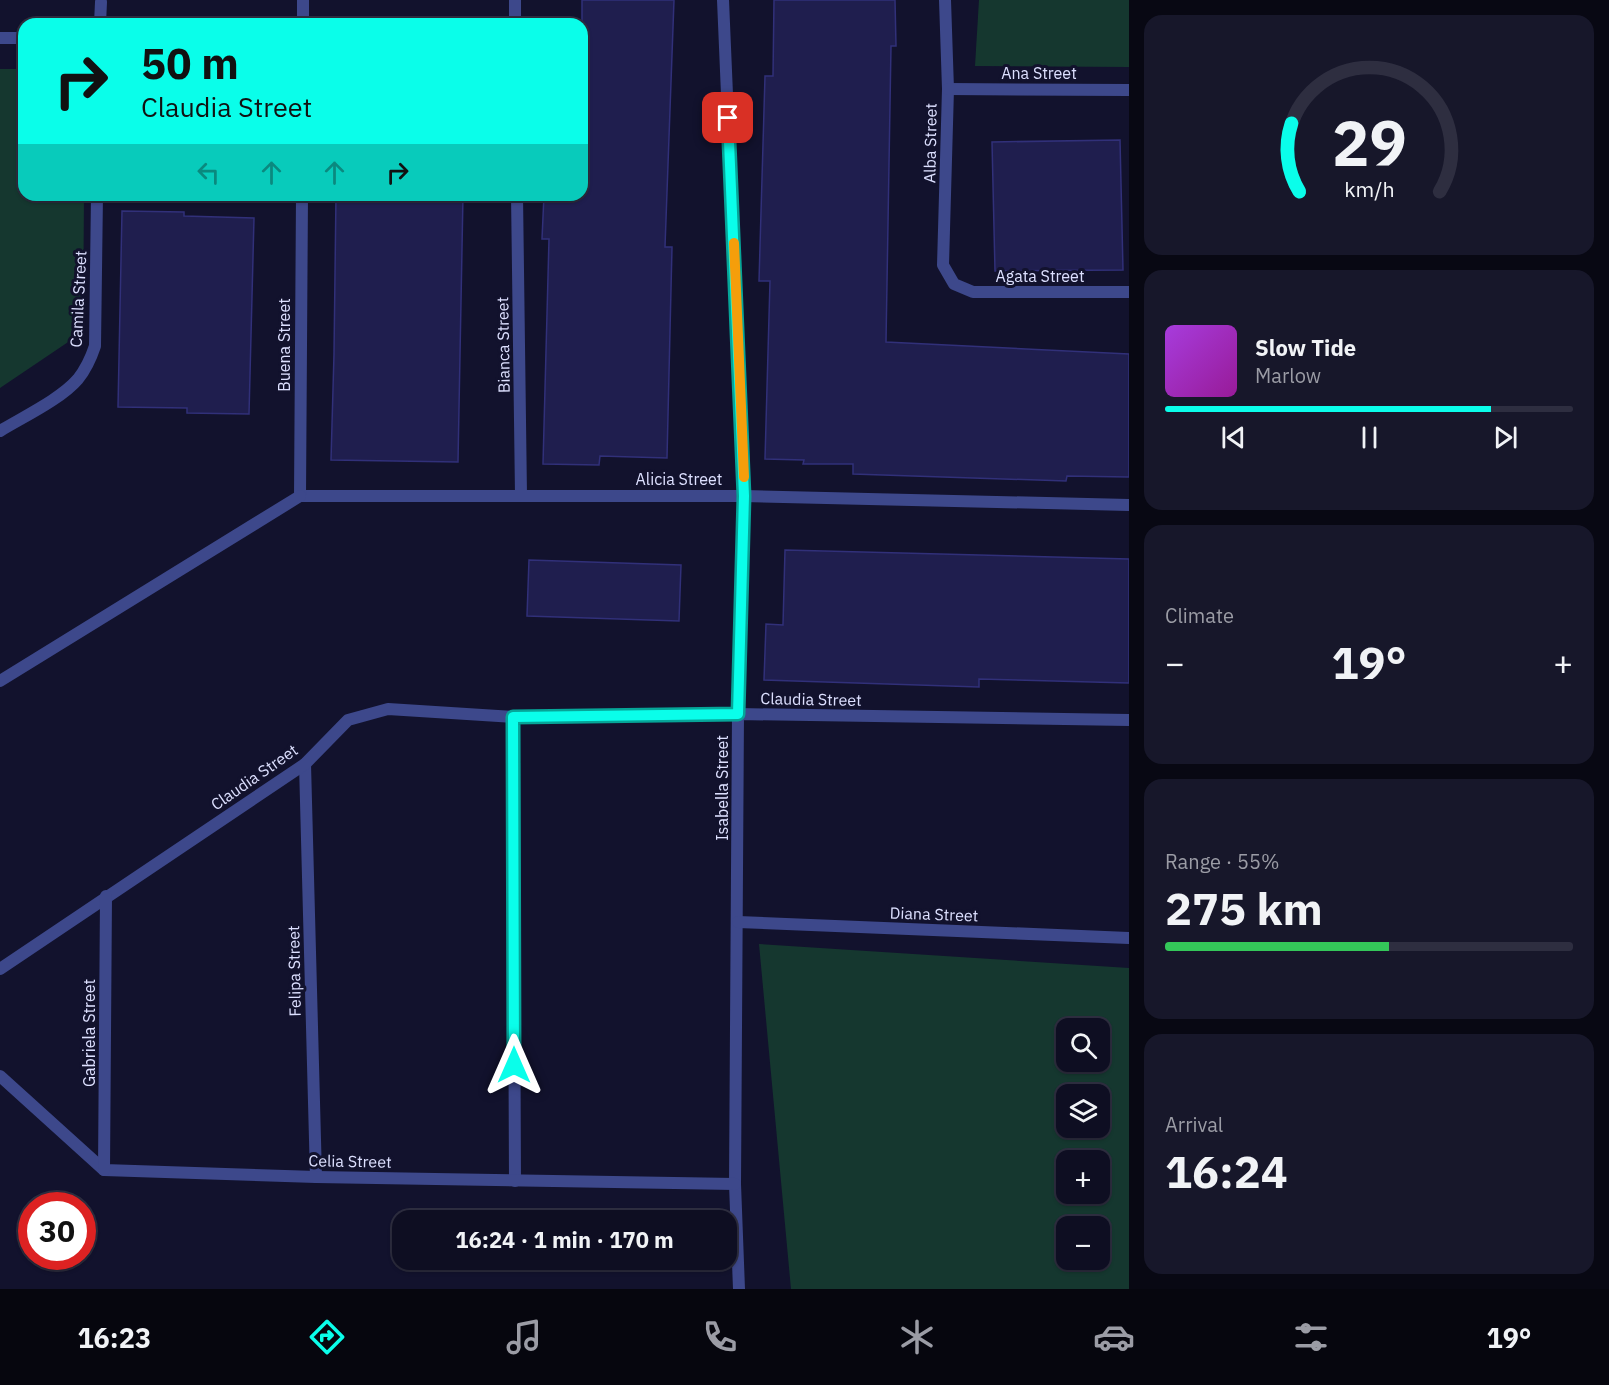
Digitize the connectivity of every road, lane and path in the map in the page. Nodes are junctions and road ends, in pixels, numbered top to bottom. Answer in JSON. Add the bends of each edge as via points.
{"nodes":[{"id":1,"x":303,"y":0,"type":"edge"},
{"id":2,"x":515,"y":0,"type":"edge"},
{"id":3,"x":723,"y":0,"type":"edge"},
{"id":4,"x":945,"y":0,"type":"edge"},
{"id":5,"x":101,"y":2,"type":"dead end"},
{"id":6,"x":100,"y":18,"type":"edge"},
{"id":7,"x":303,"y":18,"type":"edge"},
{"id":8,"x":515,"y":18,"type":"edge"},
{"id":9,"x":0,"y":38,"type":"edge"},
{"id":10,"x":18,"y":38,"type":"edge"},
{"id":11,"x":948,"y":89,"type":"junction"},
{"id":12,"x":1129,"y":90,"type":"edge"},
{"id":13,"x":97,"y":201,"type":"edge"},
{"id":14,"x":302,"y":201,"type":"edge"},
{"id":15,"x":517,"y":201,"type":"edge"},
{"id":16,"x":954,"y":284,"type":"joint"},
{"id":17,"x":1129,"y":292,"type":"edge"},
{"id":18,"x":0,"y":431,"type":"edge"},
{"id":19,"x":521,"y":495,"type":"junction"},
{"id":20,"x":300,"y":496,"type":"junction"},
{"id":21,"x":744,"y":496,"type":"junction"},
{"id":22,"x":1129,"y":505,"type":"edge"},
{"id":23,"x":0,"y":681,"type":"edge"},
{"id":24,"x":738,"y":714,"type":"junction"},
{"id":25,"x":513,"y":717,"type":"junction"},
{"id":26,"x":1129,"y":720,"type":"edge"},
{"id":27,"x":305,"y":764,"type":"junction"},
{"id":28,"x":106,"y":896,"type":"junction"},
{"id":29,"x":738,"y":922,"type":"junction"},
{"id":30,"x":1129,"y":938,"type":"edge"},
{"id":31,"x":0,"y":969,"type":"edge"},
{"id":32,"x":0,"y":1076,"type":"edge"},
{"id":33,"x":104,"y":1170,"type":"junction"},
{"id":34,"x":316,"y":1177,"type":"junction"},
{"id":35,"x":515,"y":1180,"type":"junction"},
{"id":36,"x":735,"y":1184,"type":"junction"},
{"id":37,"x":739,"y":1289,"type":"edge"}],
"edges":[{"from":1,"to":7,"type":"street"},
{"from":2,"to":8,"type":"street"},
{"from":3,"to":21,"type":"street","name":"Isabella Street"},
{"from":4,"to":11,"type":"street","name":"Alba Street"},
{"from":5,"to":6,"type":"street"},
{"from":9,"to":10,"type":"street"},
{"from":11,"to":12,"type":"street","name":"Ana Street"},
{"from":11,"to":16,"type":"street","name":"Alba Street","via":[[943,265]]},
{"from":13,"to":18,"type":"street","name":"Camila Street","via":[[95,346],[88,366],[61,394]]},
{"from":14,"to":20,"type":"street","name":"Buena Street"},
{"from":15,"to":19,"type":"street","name":"Bianca Street"},
{"from":16,"to":17,"type":"street","name":"Agata Street","via":[[973,292]]},
{"from":19,"to":20,"type":"street","name":"Alicia Street"},
{"from":19,"to":21,"type":"street","name":"Alicia Street"},
{"from":20,"to":23,"type":"street"},
{"from":21,"to":22,"type":"street","name":"Alicia Street"},
{"from":21,"to":24,"type":"street","name":"Isabella Street"},
{"from":24,"to":25,"type":"street","name":"Claudia Street"},
{"from":24,"to":26,"type":"street","name":"Claudia Street"},
{"from":24,"to":29,"type":"street","name":"Isabella Street"},
{"from":25,"to":27,"type":"street","name":"Claudia Street","via":[[387,709],[348,720]]},
{"from":25,"to":35,"type":"street"},
{"from":27,"to":28,"type":"street","name":"Claudia Street"},
{"from":27,"to":34,"type":"street","name":"Felipa Street"},
{"from":28,"to":31,"type":"street","name":"Claudia Street"},
{"from":28,"to":33,"type":"street","name":"Gabriela Street"},
{"from":29,"to":30,"type":"street","name":"Diana Street"},
{"from":29,"to":36,"type":"street","name":"Isabella Street"},
{"from":32,"to":33,"type":"street"},
{"from":33,"to":34,"type":"street","name":"Celia Street"},
{"from":34,"to":35,"type":"street","name":"Celia Street"},
{"from":35,"to":36,"type":"street","name":"Celia Street"},
{"from":36,"to":37,"type":"street","name":"Isabella Street"}]}
